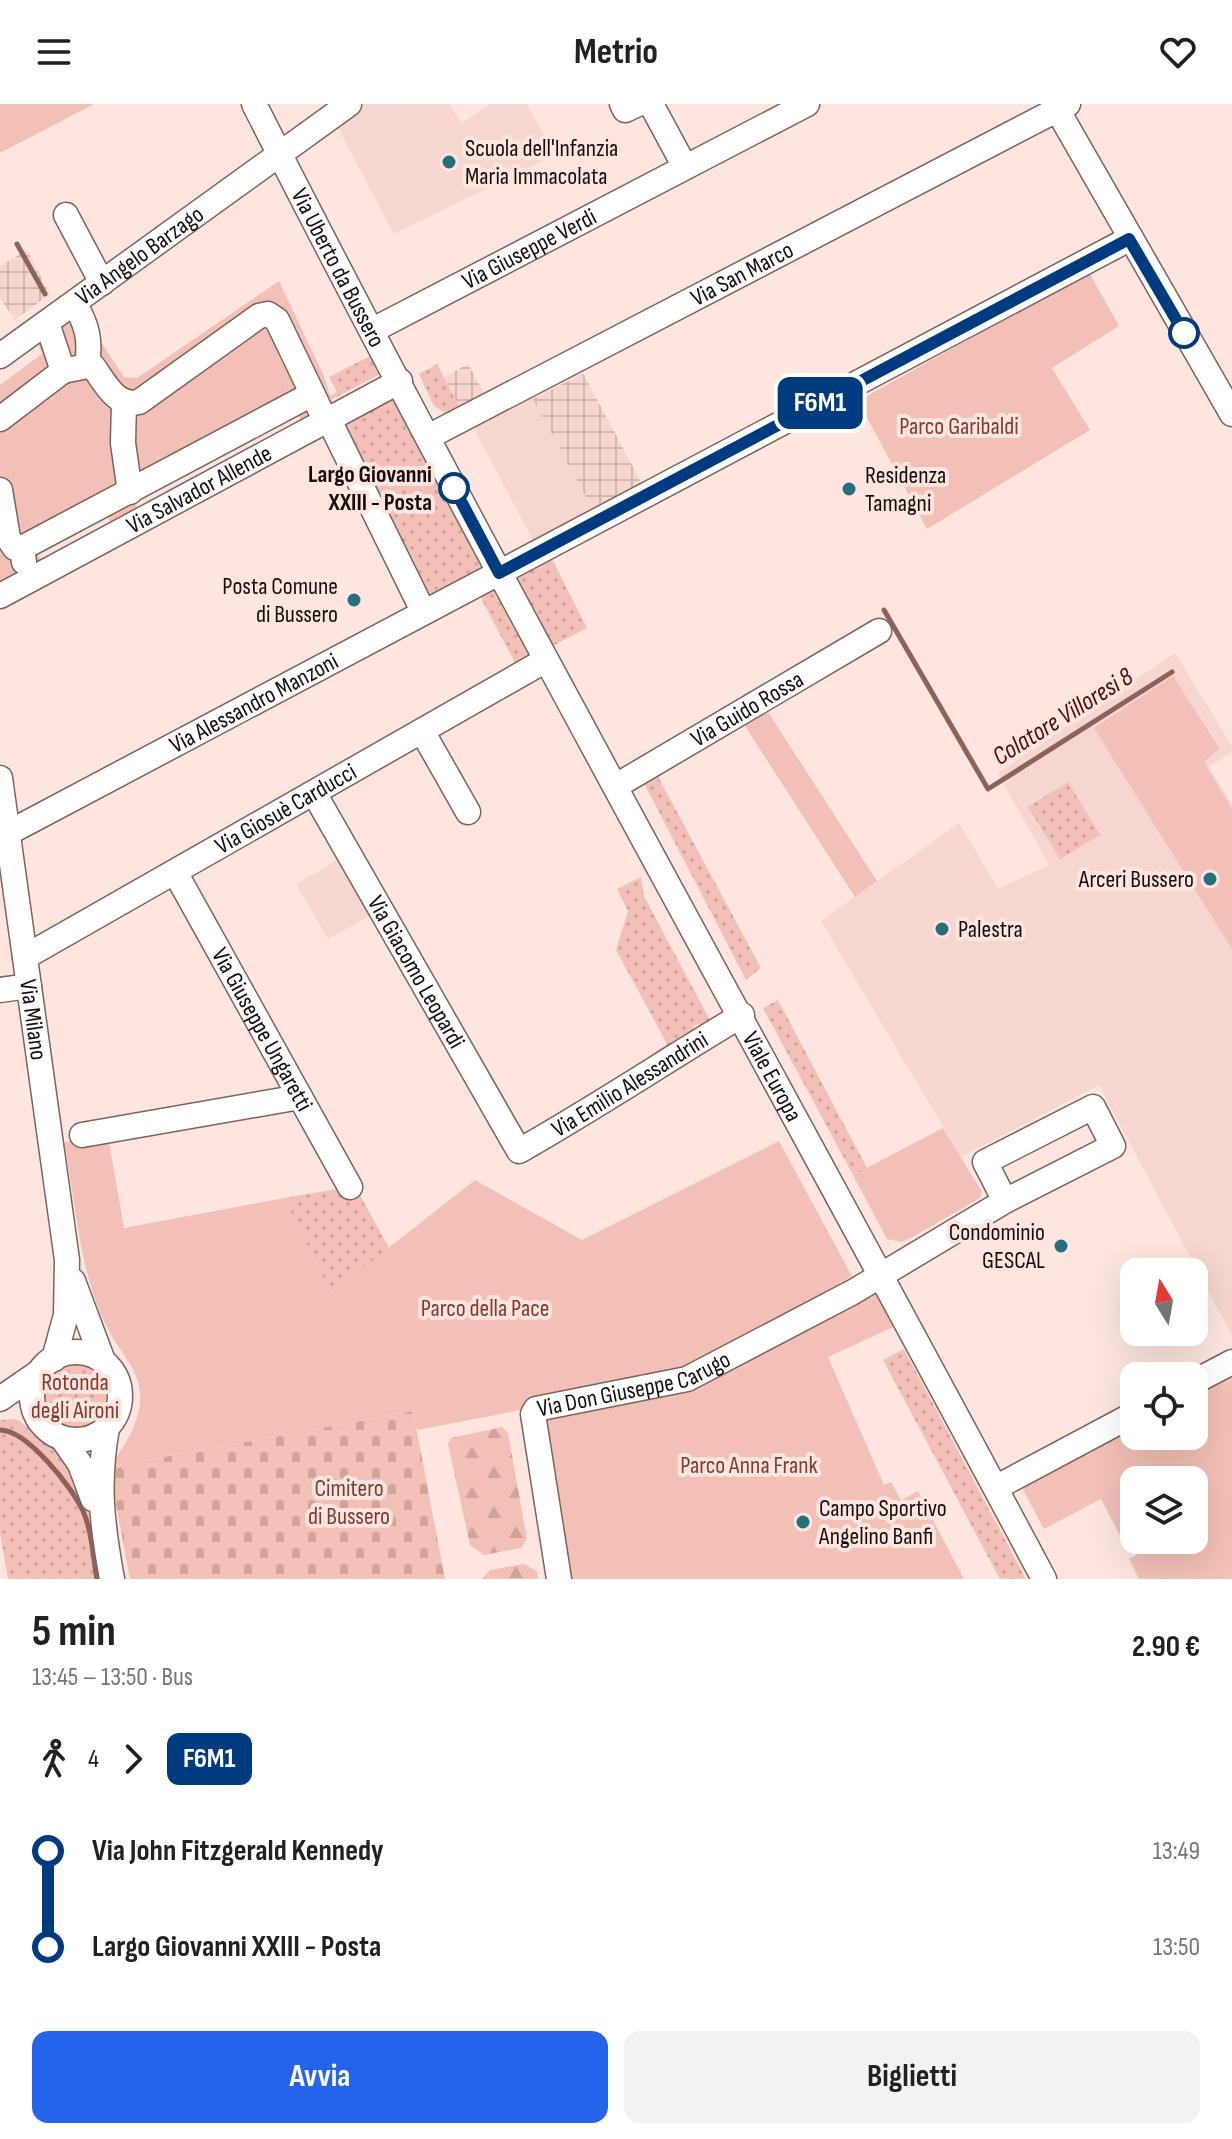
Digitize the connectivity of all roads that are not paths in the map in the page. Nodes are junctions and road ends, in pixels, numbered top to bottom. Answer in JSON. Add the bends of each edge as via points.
{"nodes":[{"id":1,"x":254,"y":104,"type":"edge"},
{"id":2,"x":349,"y":104,"type":"edge"},
{"id":3,"x":622,"y":104,"type":"edge"},
{"id":4,"x":638,"y":104,"type":"edge"},
{"id":5,"x":651,"y":104,"type":"edge"},
{"id":6,"x":807,"y":104,"type":"edge"},
{"id":7,"x":1060,"y":106,"type":"edge"},
{"id":8,"x":279,"y":153,"type":"junction"},
{"id":9,"x":685,"y":167,"type":"junction"},
{"id":10,"x":66,"y":215,"type":"dead end"},
{"id":11,"x":1129,"y":239,"type":"junction"},
{"id":12,"x":102,"y":283,"type":"junction"},
{"id":13,"x":74,"y":303,"type":"junction"},
{"id":14,"x":47,"y":323,"type":"junction"},
{"id":15,"x":373,"y":330,"type":"junction"},
{"id":16,"x":0,"y":356,"type":"edge"},
{"id":17,"x":87,"y":365,"type":"junction"},
{"id":18,"x":63,"y":371,"type":"junction"},
{"id":19,"x":400,"y":381,"type":"junction"},
{"id":20,"x":312,"y":394,"type":"junction"},
{"id":21,"x":124,"y":403,"type":"junction"},
{"id":22,"x":1232,"y":414,"type":"edge"},
{"id":23,"x":0,"y":419,"type":"edge"},
{"id":24,"x":328,"y":421,"type":"junction"},
{"id":25,"x":428,"y":437,"type":"junction"},
{"id":26,"x":211,"y":448,"type":"junction"},
{"id":27,"x":226,"y":475,"type":"junction"},
{"id":28,"x":0,"y":490,"type":"edge"},
{"id":29,"x":122,"y":496,"type":"junction"},
{"id":30,"x":129,"y":527,"type":"junction"},
{"id":31,"x":22,"y":548,"type":"junction"},
{"id":32,"x":499,"y":573,"type":"junction"},
{"id":33,"x":28,"y":580,"type":"junction"},
{"id":34,"x":0,"y":596,"type":"edge"},
{"id":35,"x":423,"y":611,"type":"junction"},
{"id":36,"x":879,"y":631,"type":"dead end"},
{"id":37,"x":546,"y":660,"type":"junction"},
{"id":38,"x":422,"y":731,"type":"junction"},
{"id":39,"x":0,"y":778,"type":"edge"},
{"id":40,"x":616,"y":786,"type":"junction"},
{"id":41,"x":314,"y":793,"type":"junction"},
{"id":42,"x":468,"y":812,"type":"dead end"},
{"id":43,"x":8,"y":833,"type":"junction"},
{"id":44,"x":175,"y":872,"type":"junction"},
{"id":45,"x":25,"y":957,"type":"junction"},
{"id":46,"x":29,"y":986,"type":"junction"},
{"id":47,"x":0,"y":990,"type":"edge"},
{"id":48,"x":742,"y":1015,"type":"junction"},
{"id":49,"x":300,"y":1097,"type":"junction"},
{"id":50,"x":82,"y":1135,"type":"dead end"},
{"id":51,"x":519,"y":1151,"type":"joint"},
{"id":52,"x":350,"y":1187,"type":"dead end"},
{"id":53,"x":1005,"y":1201,"type":"junction"},
{"id":54,"x":67,"y":1260,"type":"junction"},
{"id":55,"x":879,"y":1274,"type":"junction"},
{"id":56,"x":103,"y":1361,"type":"junction"},
{"id":57,"x":1232,"y":1362,"type":"edge"},
{"id":58,"x":46,"y":1365,"type":"junction"},
{"id":59,"x":1208,"y":1375,"type":"edge"},
{"id":60,"x":0,"y":1399,"type":"edge"},
{"id":61,"x":0,"y":1414,"type":"edge"},
{"id":62,"x":1120,"y":1421,"type":"edge"},
{"id":63,"x":107,"y":1428,"type":"junction"},
{"id":64,"x":52,"y":1431,"type":"junction"},
{"id":65,"x":997,"y":1487,"type":"junction"},
{"id":66,"x":101,"y":1520,"type":"junction"},
{"id":67,"x":112,"y":1579,"type":"edge"},
{"id":68,"x":559,"y":1579,"type":"edge"},
{"id":69,"x":1044,"y":1579,"type":"edge"}],
"edges":[{"from":1,"to":8,"type":"street","name":"Via Uberto da Bussero"},
{"from":2,"to":8,"type":"street","name":"Via Angelo Barzago"},
{"from":3,"to":4,"type":"street","via":[[625,110]]},
{"from":5,"to":9,"type":"street"},
{"from":6,"to":9,"type":"street","name":"Via Giuseppe Verdi"},
{"from":7,"to":11,"type":"street"},
{"from":7,"to":25,"type":"street","name":"Via San Marco"},
{"from":8,"to":12,"type":"street","name":"Via Angelo Barzago"},
{"from":8,"to":15,"type":"street","name":"Via Uberto da Bussero"},
{"from":9,"to":15,"type":"street","name":"Via Giuseppe Verdi"},
{"from":10,"to":12,"type":"street"},
{"from":11,"to":22,"type":"street"},
{"from":11,"to":32,"type":"street","name":"Via Alessandro Manzoni"},
{"from":12,"to":13,"type":"street","name":"Via Angelo Barzago"},
{"from":13,"to":14,"type":"street","name":"Via Angelo Barzago"},
{"from":13,"to":17,"type":"street","via":[[86,322]]},
{"from":14,"to":16,"type":"street","name":"Via Angelo Barzago"},
{"from":14,"to":18,"type":"street"},
{"from":15,"to":19,"type":"street","name":"Via Uberto da Bussero"},
{"from":17,"to":18,"type":"street"},
{"from":17,"to":21,"type":"street"},
{"from":18,"to":23,"type":"street"},
{"from":19,"to":24,"type":"street","name":"Via Salvador Allende"},
{"from":19,"to":25,"type":"street","name":"Via Uberto da Bussero"},
{"from":20,"to":21,"type":"street","via":[[277,320],[266,314],[139,402]]},
{"from":20,"to":24,"type":"street"},
{"from":20,"to":26,"type":"street"},
{"from":21,"to":29,"type":"street"},
{"from":24,"to":27,"type":"street","name":"Via Salvador Allende"},
{"from":24,"to":35,"type":"street"},
{"from":25,"to":32,"type":"street","name":"Viale Europa"},
{"from":26,"to":27,"type":"street"},
{"from":26,"to":29,"type":"street"},
{"from":27,"to":30,"type":"street","name":"Via Salvador Allende"},
{"from":28,"to":31,"type":"street","via":[[8,538],[15,548]]},
{"from":29,"to":30,"type":"street"},
{"from":29,"to":31,"type":"street"},
{"from":30,"to":33,"type":"street","name":"Via Salvador Allende"},
{"from":31,"to":33,"type":"street"},
{"from":32,"to":35,"type":"street","name":"Via Alessandro Manzoni"},
{"from":32,"to":37,"type":"street","name":"Viale Europa"},
{"from":33,"to":34,"type":"street","name":"Via Salvador Allende"},
{"from":35,"to":43,"type":"street","name":"Via Alessandro Manzoni"},
{"from":36,"to":40,"type":"street","name":"Via Guido Rossa"},
{"from":37,"to":38,"type":"street","name":"Via Giosuè Carducci"},
{"from":37,"to":40,"type":"street","name":"Viale Europa"},
{"from":38,"to":41,"type":"street","name":"Via Giosuè Carducci"},
{"from":38,"to":42,"type":"street"},
{"from":39,"to":43,"type":"street","name":"Via Milano"},
{"from":40,"to":48,"type":"street","name":"Viale Europa"},
{"from":41,"to":44,"type":"street","name":"Via Giosuè Carducci"},
{"from":41,"to":51,"type":"street","name":"Via Giacomo Leopardi"},
{"from":43,"to":45,"type":"street","name":"Via Milano"},
{"from":44,"to":45,"type":"street","name":"Via Giosuè Carducci"},
{"from":44,"to":49,"type":"street","name":"Via Giuseppe Ungaretti"},
{"from":45,"to":46,"type":"street","name":"Via Milano"},
{"from":46,"to":47,"type":"street"},
{"from":46,"to":54,"type":"street","name":"Via Milano"},
{"from":48,"to":51,"type":"street","name":"Via Emilio Alessandrini"},
{"from":48,"to":55,"type":"street","name":"Viale Europa"},
{"from":49,"to":50,"type":"street"},
{"from":49,"to":52,"type":"street","name":"Via Giuseppe Ungaretti"},
{"from":53,"to":53,"type":"street","via":[[1113,1146],[1093,1107],[985,1162]]},
{"from":53,"to":55,"type":"street"},
{"from":54,"to":56,"type":"street","name":"Via Milano"},
{"from":54,"to":58,"type":"street","name":"Via Milano","via":[[66,1315]]},
{"from":55,"to":65,"type":"street","name":"Viale Europa"},
{"from":55,"to":68,"type":"street","name":"Via Don Giuseppe Carugo","via":[[687,1379],[536,1409]]},
{"from":56,"to":58,"type":"street","via":[[79,1352]]},
{"from":56,"to":63,"type":"street","name":"Via Milano","via":[[116,1377],[120,1394],[117,1414]]},
{"from":57,"to":59,"type":"street"},
{"from":58,"to":60,"type":"street"},
{"from":58,"to":64,"type":"street","name":"Via Milano","via":[[32,1402]]},
{"from":61,"to":64,"type":"street","via":[[19,1415]]},
{"from":62,"to":65,"type":"street"},
{"from":63,"to":64,"type":"street","via":[[86,1439]]},
{"from":63,"to":66,"type":"street","name":"Via Milano","via":[[99,1474]]},
{"from":64,"to":66,"type":"street","name":"Via Milano","via":[[82,1467]]},
{"from":65,"to":69,"type":"street","name":"Viale Europa"},
{"from":66,"to":67,"type":"street","name":"Via Milano"}]}
